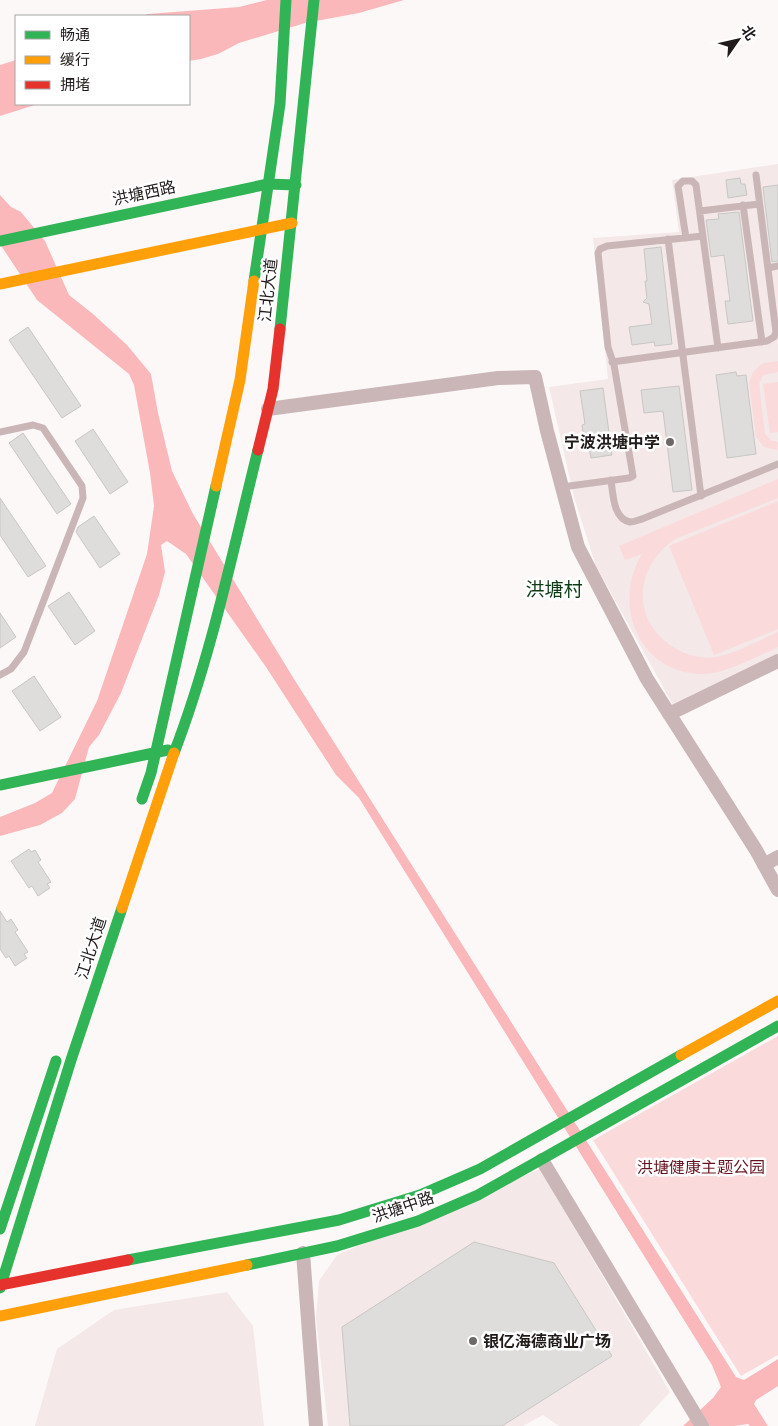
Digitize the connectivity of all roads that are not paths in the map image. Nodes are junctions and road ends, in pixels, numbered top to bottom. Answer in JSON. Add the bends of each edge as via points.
{"nodes":[{"id":1,"x":286,"y":0,"type":"edge"},
{"id":2,"x":314,"y":0,"type":"edge"},
{"id":3,"x":756,"y":175,"type":"dead end"},
{"id":4,"x":268,"y":184,"type":"junction"},
{"id":5,"x":296,"y":184,"type":"junction"},
{"id":6,"x":760,"y":204,"type":"junction"},
{"id":7,"x":743,"y":206,"type":"junction"},
{"id":8,"x":700,"y":211,"type":"junction"},
{"id":9,"x":292,"y":223,"type":"junction"},
{"id":10,"x":262,"y":228,"type":"junction"},
{"id":11,"x":704,"y":236,"type":"junction"},
{"id":12,"x":686,"y":238,"type":"junction"},
{"id":13,"x":668,"y":240,"type":"junction"},
{"id":14,"x":0,"y":241,"type":"edge"},
{"id":15,"x":778,"y":266,"type":"edge"},
{"id":16,"x":768,"y":268,"type":"junction"},
{"id":17,"x":0,"y":284,"type":"edge"},
{"id":18,"x":762,"y":342,"type":"junction"},
{"id":19,"x":718,"y":348,"type":"junction"},
{"id":20,"x":682,"y":352,"type":"junction"},
{"id":21,"x":612,"y":362,"type":"junction"},
{"id":22,"x":268,"y":409,"type":"junction"},
{"id":23,"x":0,"y":432,"type":"edge"},
{"id":24,"x":778,"y":464,"type":"edge"},
{"id":25,"x":610,"y":480,"type":"junction"},
{"id":26,"x":562,"y":487,"type":"junction"},
{"id":27,"x":701,"y":496,"type":"junction"},
{"id":28,"x":778,"y":660,"type":"edge"},
{"id":29,"x":0,"y":675,"type":"edge"},
{"id":30,"x":669,"y":714,"type":"junction"},
{"id":31,"x":178,"y":747,"type":"junction"},
{"id":32,"x":155,"y":753,"type":"junction"},
{"id":33,"x":0,"y":785,"type":"edge"},
{"id":34,"x":138,"y":810,"type":"dead end"},
{"id":35,"x":778,"y":858,"type":"edge"},
{"id":36,"x":764,"y":865,"type":"junction"},
{"id":37,"x":778,"y":890,"type":"edge"},
{"id":38,"x":778,"y":1001,"type":"edge"},
{"id":39,"x":778,"y":1026,"type":"edge"},
{"id":40,"x":58,"y":1052,"type":"dead end"},
{"id":41,"x":542,"y":1160,"type":"junction"},
{"id":42,"x":0,"y":1229,"type":"edge"},
{"id":43,"x":303,"y":1253,"type":"junction"},
{"id":44,"x":0,"y":1286,"type":"edge"},
{"id":45,"x":0,"y":1316,"type":"edge"},
{"id":46,"x":316,"y":1426,"type":"edge"},
{"id":47,"x":702,"y":1426,"type":"edge"}],
"edges":[{"from":1,"to":4,"type":"main road","name":"江北大道","via":[[280,104]]},
{"from":2,"to":5,"type":"main road","name":"江北大道"},
{"from":3,"to":6,"type":"lane"},
{"from":4,"to":5,"type":"main road","name":"洪塘西路"},
{"from":4,"to":10,"type":"main road","name":"江北大道"},
{"from":4,"to":14,"type":"main road","name":"洪塘西路"},
{"from":5,"to":9,"type":"main road","name":"江北大道"},
{"from":6,"to":7,"type":"lane"},
{"from":6,"to":16,"type":"lane"},
{"from":7,"to":8,"type":"lane"},
{"from":7,"to":18,"type":"lane"},
{"from":8,"to":11,"type":"lane"},
{"from":8,"to":12,"type":"lane","via":[[696,184],[692,181],[680,183]]},
{"from":9,"to":10,"type":"main road"},
{"from":9,"to":22,"type":"main road","name":"江北大道"},
{"from":10,"to":17,"type":"main road"},
{"from":10,"to":32,"type":"main road","name":"江北大道","via":[[240,380]]},
{"from":11,"to":12,"type":"lane"},
{"from":11,"to":19,"type":"lane"},
{"from":12,"to":13,"type":"lane"},
{"from":13,"to":20,"type":"lane"},
{"from":13,"to":21,"type":"lane","via":[[607,246],[598,253]]},
{"from":15,"to":16,"type":"lane"},
{"from":16,"to":18,"type":"lane","via":[[776,332],[774,337]]},
{"from":18,"to":19,"type":"lane"},
{"from":19,"to":20,"type":"lane"},
{"from":20,"to":21,"type":"lane"},
{"from":20,"to":27,"type":"lane"},
{"from":21,"to":25,"type":"lane","via":[[633,476]]},
{"from":22,"to":26,"type":"street","via":[[498,378],[535,377]]},
{"from":22,"to":31,"type":"main road","name":"江北大道","via":[[216,619]]},
{"from":23,"to":29,"type":"lane","via":[[33,424],[42,428],[82,486],[83,498],[24,652],[11,669]]},
{"from":24,"to":27,"type":"lane"},
{"from":25,"to":26,"type":"lane"},
{"from":25,"to":27,"type":"lane","via":[[616,510],[622,519],[631,522]]},
{"from":26,"to":30,"type":"street","via":[[578,546],[647,679]]},
{"from":28,"to":30,"type":"street"},
{"from":30,"to":36,"type":"street"},
{"from":31,"to":32,"type":"main road"},
{"from":31,"to":44,"type":"main road","name":"江北大道","via":[[163,783],[74,1050]]},
{"from":32,"to":33,"type":"main road"},
{"from":32,"to":34,"type":"main road"},
{"from":35,"to":36,"type":"street"},
{"from":36,"to":37,"type":"street"},
{"from":38,"to":44,"type":"main road","name":"洪塘中路","via":[[480,1169],[420,1195],[339,1220]]},
{"from":39,"to":41,"type":"main road","name":"洪塘中路"},
{"from":40,"to":42,"type":"main road"},
{"from":41,"to":43,"type":"main road","name":"洪塘中路","via":[[478,1195],[418,1221]]},
{"from":41,"to":47,"type":"street"},
{"from":43,"to":45,"type":"main road","name":"洪塘中路"},
{"from":43,"to":46,"type":"street"}]}
